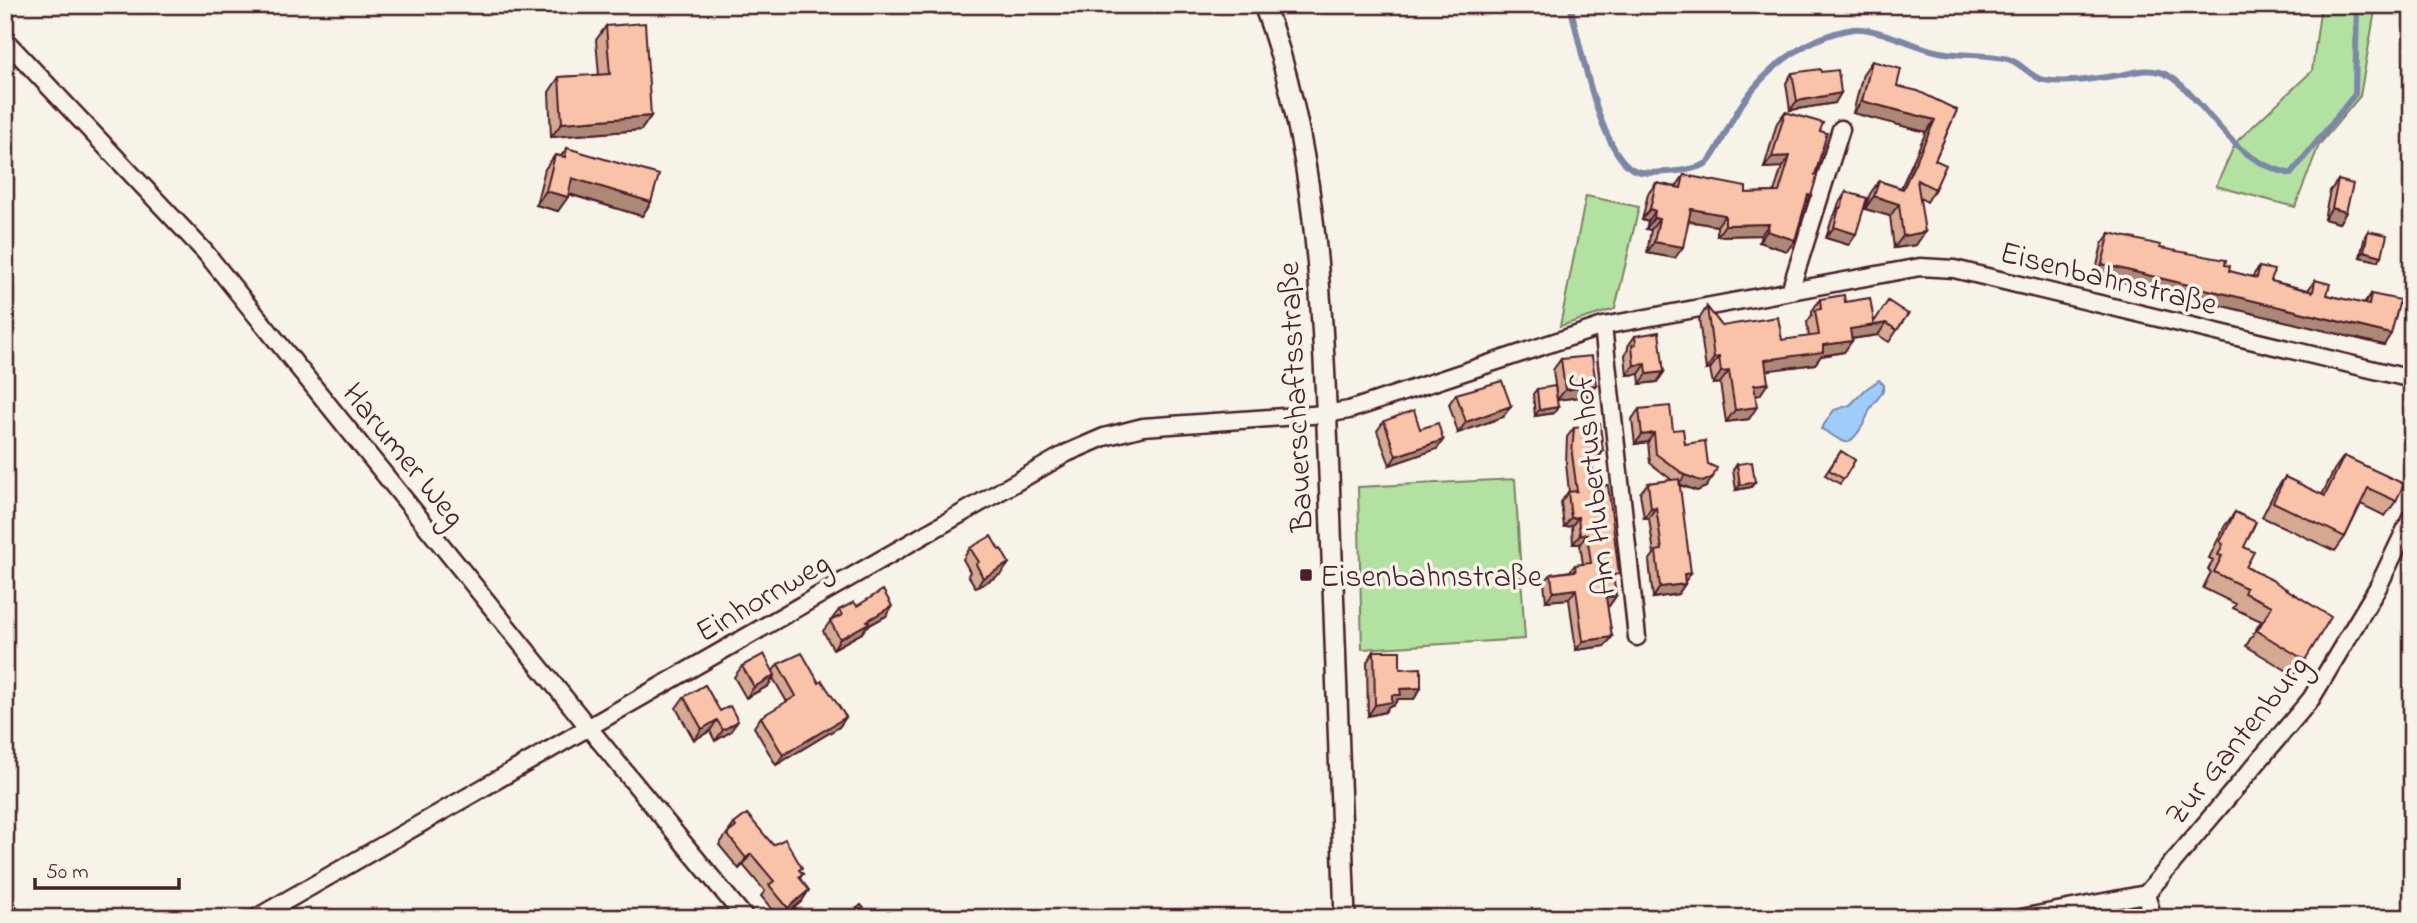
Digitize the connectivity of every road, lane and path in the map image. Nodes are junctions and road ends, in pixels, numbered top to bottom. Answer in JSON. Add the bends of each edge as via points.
{"nodes":[{"id":1,"x":1264,"y":5,"type":"edge"},
{"id":2,"x":5,"y":40,"type":"edge"},
{"id":3,"x":1841,"y":129,"type":"dead end"},
{"id":4,"x":1790,"y":291,"type":"junction"},
{"id":5,"x":1602,"y":326,"type":"junction"},
{"id":6,"x":2412,"y":379,"type":"edge"},
{"id":7,"x":1326,"y":414,"type":"junction"},
{"id":8,"x":2412,"y":516,"type":"edge"},
{"id":9,"x":1637,"y":637,"type":"dead end"},
{"id":10,"x":589,"y":728,"type":"junction"},
{"id":11,"x":2146,"y":894,"type":"junction"},
{"id":12,"x":5,"y":908,"type":"edge"},
{"id":13,"x":13,"y":918,"type":"edge"},
{"id":14,"x":256,"y":918,"type":"edge"},
{"id":15,"x":745,"y":918,"type":"edge"},
{"id":16,"x":1345,"y":918,"type":"edge"},
{"id":17,"x":2021,"y":918,"type":"edge"},
{"id":18,"x":2153,"y":918,"type":"edge"}],
"edges":[{"from":1,"to":7,"type":"street","name":"Bauerschaftsstraße","via":[[1295,106],[1311,192]]},
{"from":2,"to":10,"type":"street","name":"Harumer Weg","via":[[205,252]]},
{"from":3,"to":4,"type":"street"},
{"from":4,"to":5,"type":"street","name":"Eisenbahnstraße"},
{"from":4,"to":6,"type":"street","name":"Eisenbahnstraße","via":[[1920,267],[1954,269]]},
{"from":5,"to":7,"type":"street","name":"Eisenbahnstraße"},
{"from":5,"to":9,"type":"street","name":"Am Hubertushof"},
{"from":7,"to":10,"type":"street","name":"Einhornweg","via":[[1143,427],[1104,437],[1068,453]]},
{"from":7,"to":16,"type":"street","name":"Bauerschaftsstraße"},
{"from":8,"to":11,"type":"street","name":"Zur Gantenburg","via":[[2378,587],[2311,699]]},
{"from":10,"to":14,"type":"street","name":"Einhornweg"},
{"from":10,"to":15,"type":"street","name":"Harumer Weg"},
{"from":11,"to":17,"type":"street"},
{"from":11,"to":18,"type":"street"},
{"from":12,"to":13,"type":"street"}]}
